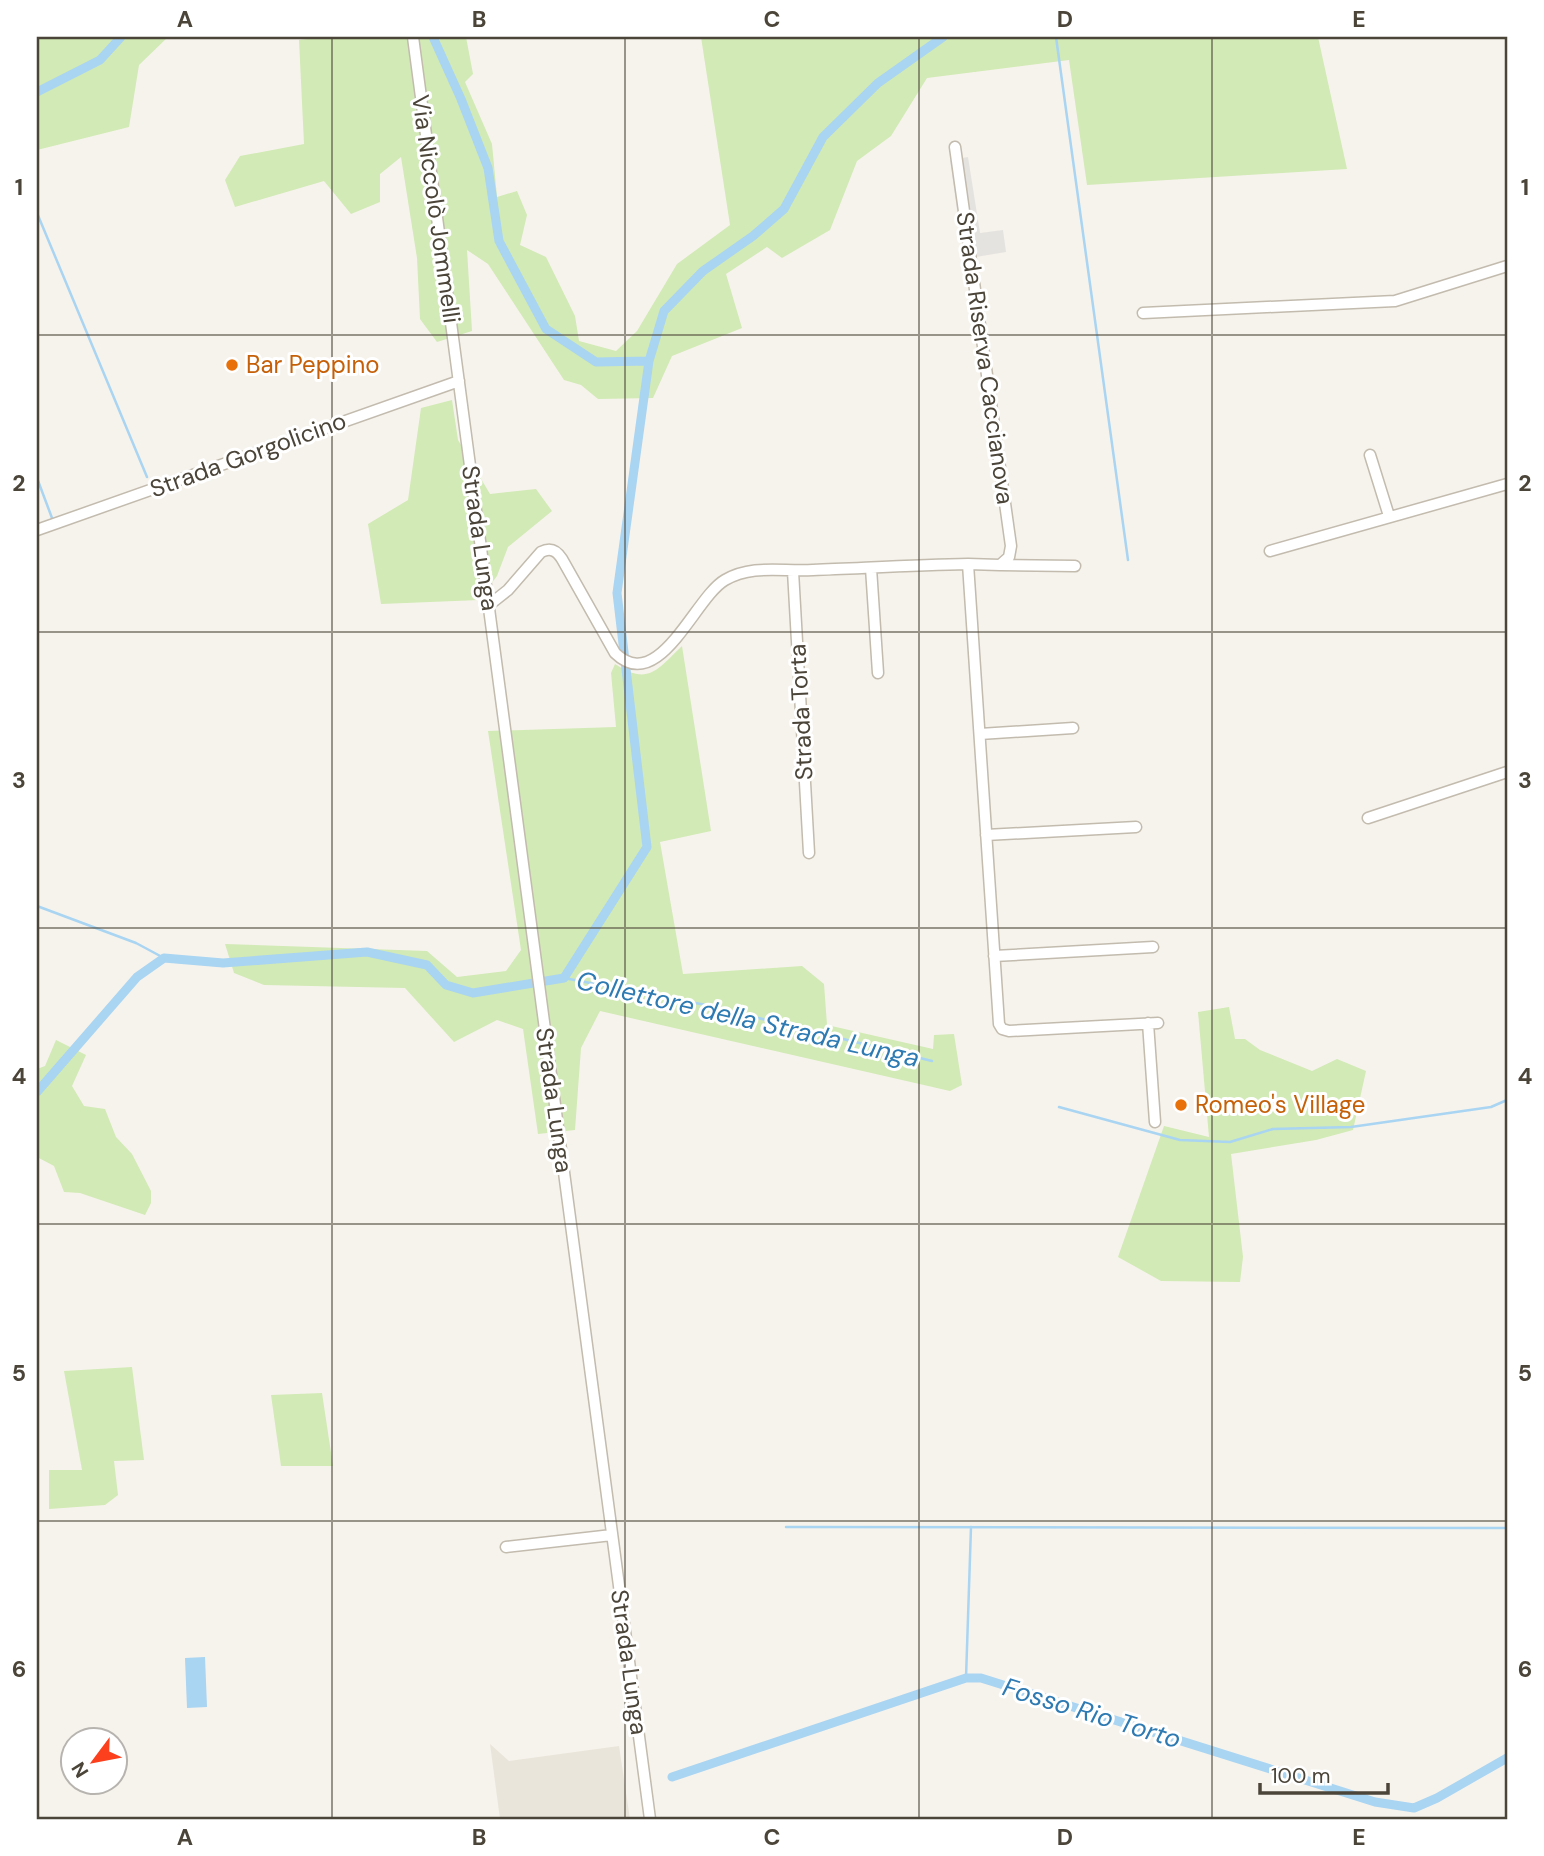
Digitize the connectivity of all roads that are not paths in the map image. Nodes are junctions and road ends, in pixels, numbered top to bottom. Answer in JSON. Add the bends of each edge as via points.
{"nodes":[{"id":1,"x":413,"y":37,"type":"edge"},
{"id":2,"x":955,"y":147,"type":"dead end"},
{"id":3,"x":1507,"y":266,"type":"edge"},
{"id":4,"x":1143,"y":313,"type":"dead end"},
{"id":5,"x":459,"y":381,"type":"junction"},
{"id":6,"x":1370,"y":455,"type":"dead end"},
{"id":7,"x":1507,"y":484,"type":"edge"},
{"id":8,"x":1389,"y":516,"type":"junction"},
{"id":9,"x":37,"y":530,"type":"edge"},
{"id":10,"x":1269,"y":551,"type":"dead end"},
{"id":11,"x":968,"y":564,"type":"junction"},
{"id":12,"x":1000,"y":565,"type":"junction"},
{"id":13,"x":1075,"y":566,"type":"dead end"},
{"id":14,"x":872,"y":568,"type":"junction"},
{"id":15,"x":793,"y":571,"type":"junction"},
{"id":16,"x":489,"y":605,"type":"junction"},
{"id":17,"x":878,"y":673,"type":"dead end"},
{"id":18,"x":1073,"y":728,"type":"dead end"},
{"id":19,"x":979,"y":734,"type":"junction"},
{"id":20,"x":1507,"y":772,"type":"edge"},
{"id":21,"x":1368,"y":818,"type":"dead end"},
{"id":22,"x":1136,"y":827,"type":"dead end"},
{"id":23,"x":986,"y":835,"type":"junction"},
{"id":24,"x":809,"y":853,"type":"dead end"},
{"id":25,"x":1153,"y":947,"type":"dead end"},
{"id":26,"x":994,"y":956,"type":"junction"},
{"id":27,"x":1156,"y":1122,"type":"dead end"},
{"id":28,"x":612,"y":1535,"type":"junction"},
{"id":29,"x":506,"y":1547,"type":"dead end"},
{"id":30,"x":650,"y":1819,"type":"edge"}],
"edges":[{"from":1,"to":5,"type":"street","name":"Via Niccolò Jommelli"},
{"from":2,"to":12,"type":"street","name":"Strada Riserva Caccianova","via":[[1011,546],[1009,557]]},
{"from":3,"to":4,"type":"street","via":[[1395,301]]},
{"from":5,"to":9,"type":"street","name":"Strada Gorgolicino"},
{"from":5,"to":16,"type":"street","name":"Strada Lunga"},
{"from":6,"to":8,"type":"street"},
{"from":7,"to":8,"type":"street"},
{"from":8,"to":10,"type":"street"},
{"from":11,"to":12,"type":"street"},
{"from":11,"to":14,"type":"street"},
{"from":11,"to":19,"type":"street"},
{"from":12,"to":13,"type":"street"},
{"from":14,"to":15,"type":"street"},
{"from":14,"to":17,"type":"street"},
{"from":15,"to":16,"type":"street","via":[[753,570],[723,581],[666,650],[633,663],[619,657],[606,641],[555,551],[541,552]]},
{"from":15,"to":24,"type":"street","name":"Strada Torta"},
{"from":16,"to":28,"type":"street","name":"Strada Lunga"},
{"from":18,"to":19,"type":"street"},
{"from":19,"to":23,"type":"street"},
{"from":20,"to":21,"type":"street"},
{"from":22,"to":23,"type":"street"},
{"from":23,"to":26,"type":"street"},
{"from":25,"to":26,"type":"street"},
{"from":26,"to":27,"type":"street","via":[[999,1022],[1004,1030],[1153,1023]]},
{"from":28,"to":29,"type":"street"},
{"from":28,"to":30,"type":"street","name":"Strada Lunga"}]}
